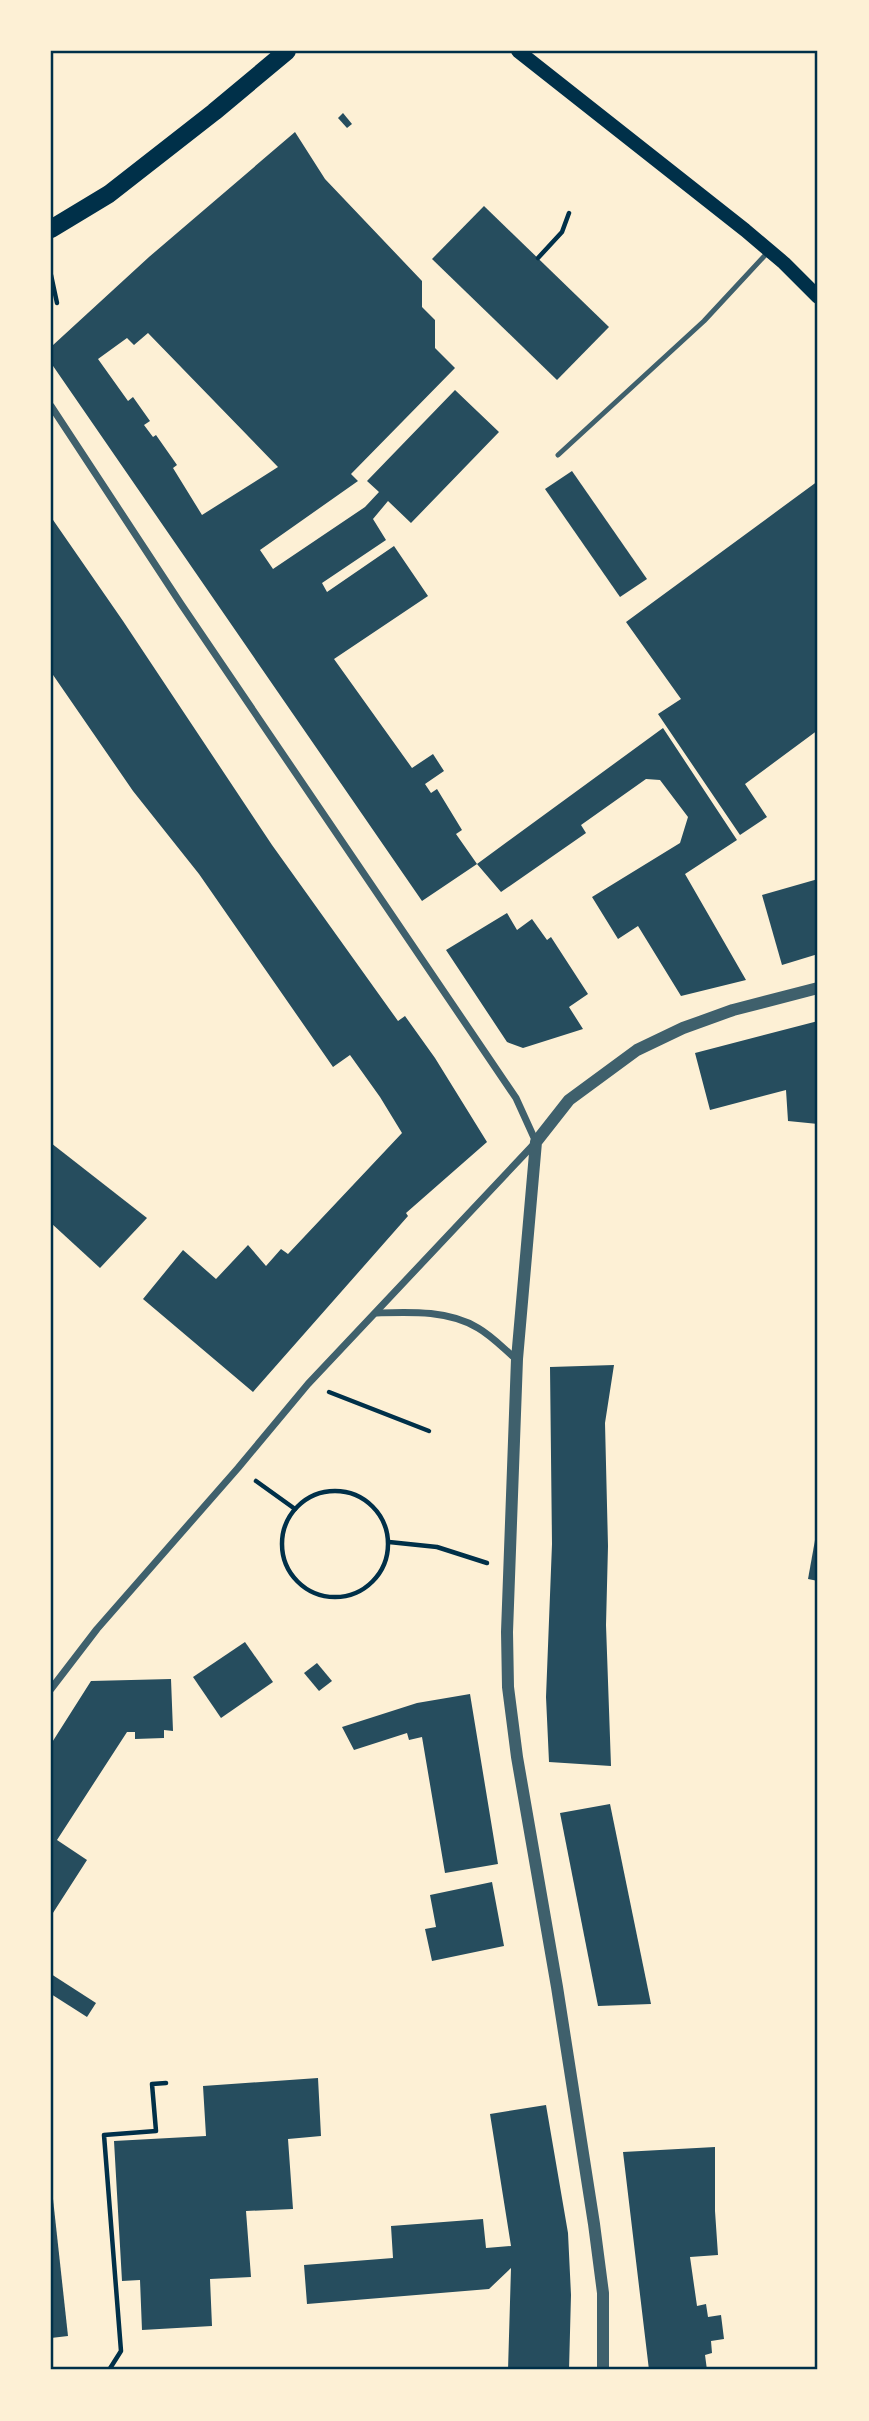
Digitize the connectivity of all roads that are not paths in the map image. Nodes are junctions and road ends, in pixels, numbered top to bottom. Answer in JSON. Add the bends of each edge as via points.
{"nodes":[{"id":1,"x":286,"y":51,"type":"edge"},
{"id":2,"x":518,"y":51,"type":"edge"},
{"id":3,"x":51,"y":229,"type":"edge"},
{"id":4,"x":769,"y":251,"type":"junction"},
{"id":5,"x":818,"y":297,"type":"edge"},
{"id":6,"x":51,"y":406,"type":"edge"},
{"id":7,"x":558,"y":456,"type":"dead end"},
{"id":8,"x":818,"y":988,"type":"edge"},
{"id":9,"x":536,"y":1142,"type":"junction"},
{"id":10,"x":377,"y":1313,"type":"junction"},
{"id":11,"x":517,"y":1359,"type":"junction"},
{"id":12,"x":51,"y":1689,"type":"edge"},
{"id":13,"x":603,"y":2370,"type":"edge"}],
"edges":[{"from":1,"to":3,"type":"main road","via":[[109,194]]},
{"from":2,"to":4,"type":"main road"},
{"from":4,"to":5,"type":"main road"},
{"from":4,"to":7,"type":"lane","via":[[704,321]]},
{"from":6,"to":9,"type":"street","via":[[516,1098]]},
{"from":8,"to":9,"type":"street","via":[[733,1010],[637,1050],[569,1100]]},
{"from":9,"to":10,"type":"street"},
{"from":9,"to":11,"type":"street"},
{"from":10,"to":11,"type":"street","via":[[444,1315],[478,1327]]},
{"from":10,"to":12,"type":"street","via":[[308,1384]]},
{"from":11,"to":13,"type":"street","via":[[508,1687],[594,2224],[603,2293]]}]}
